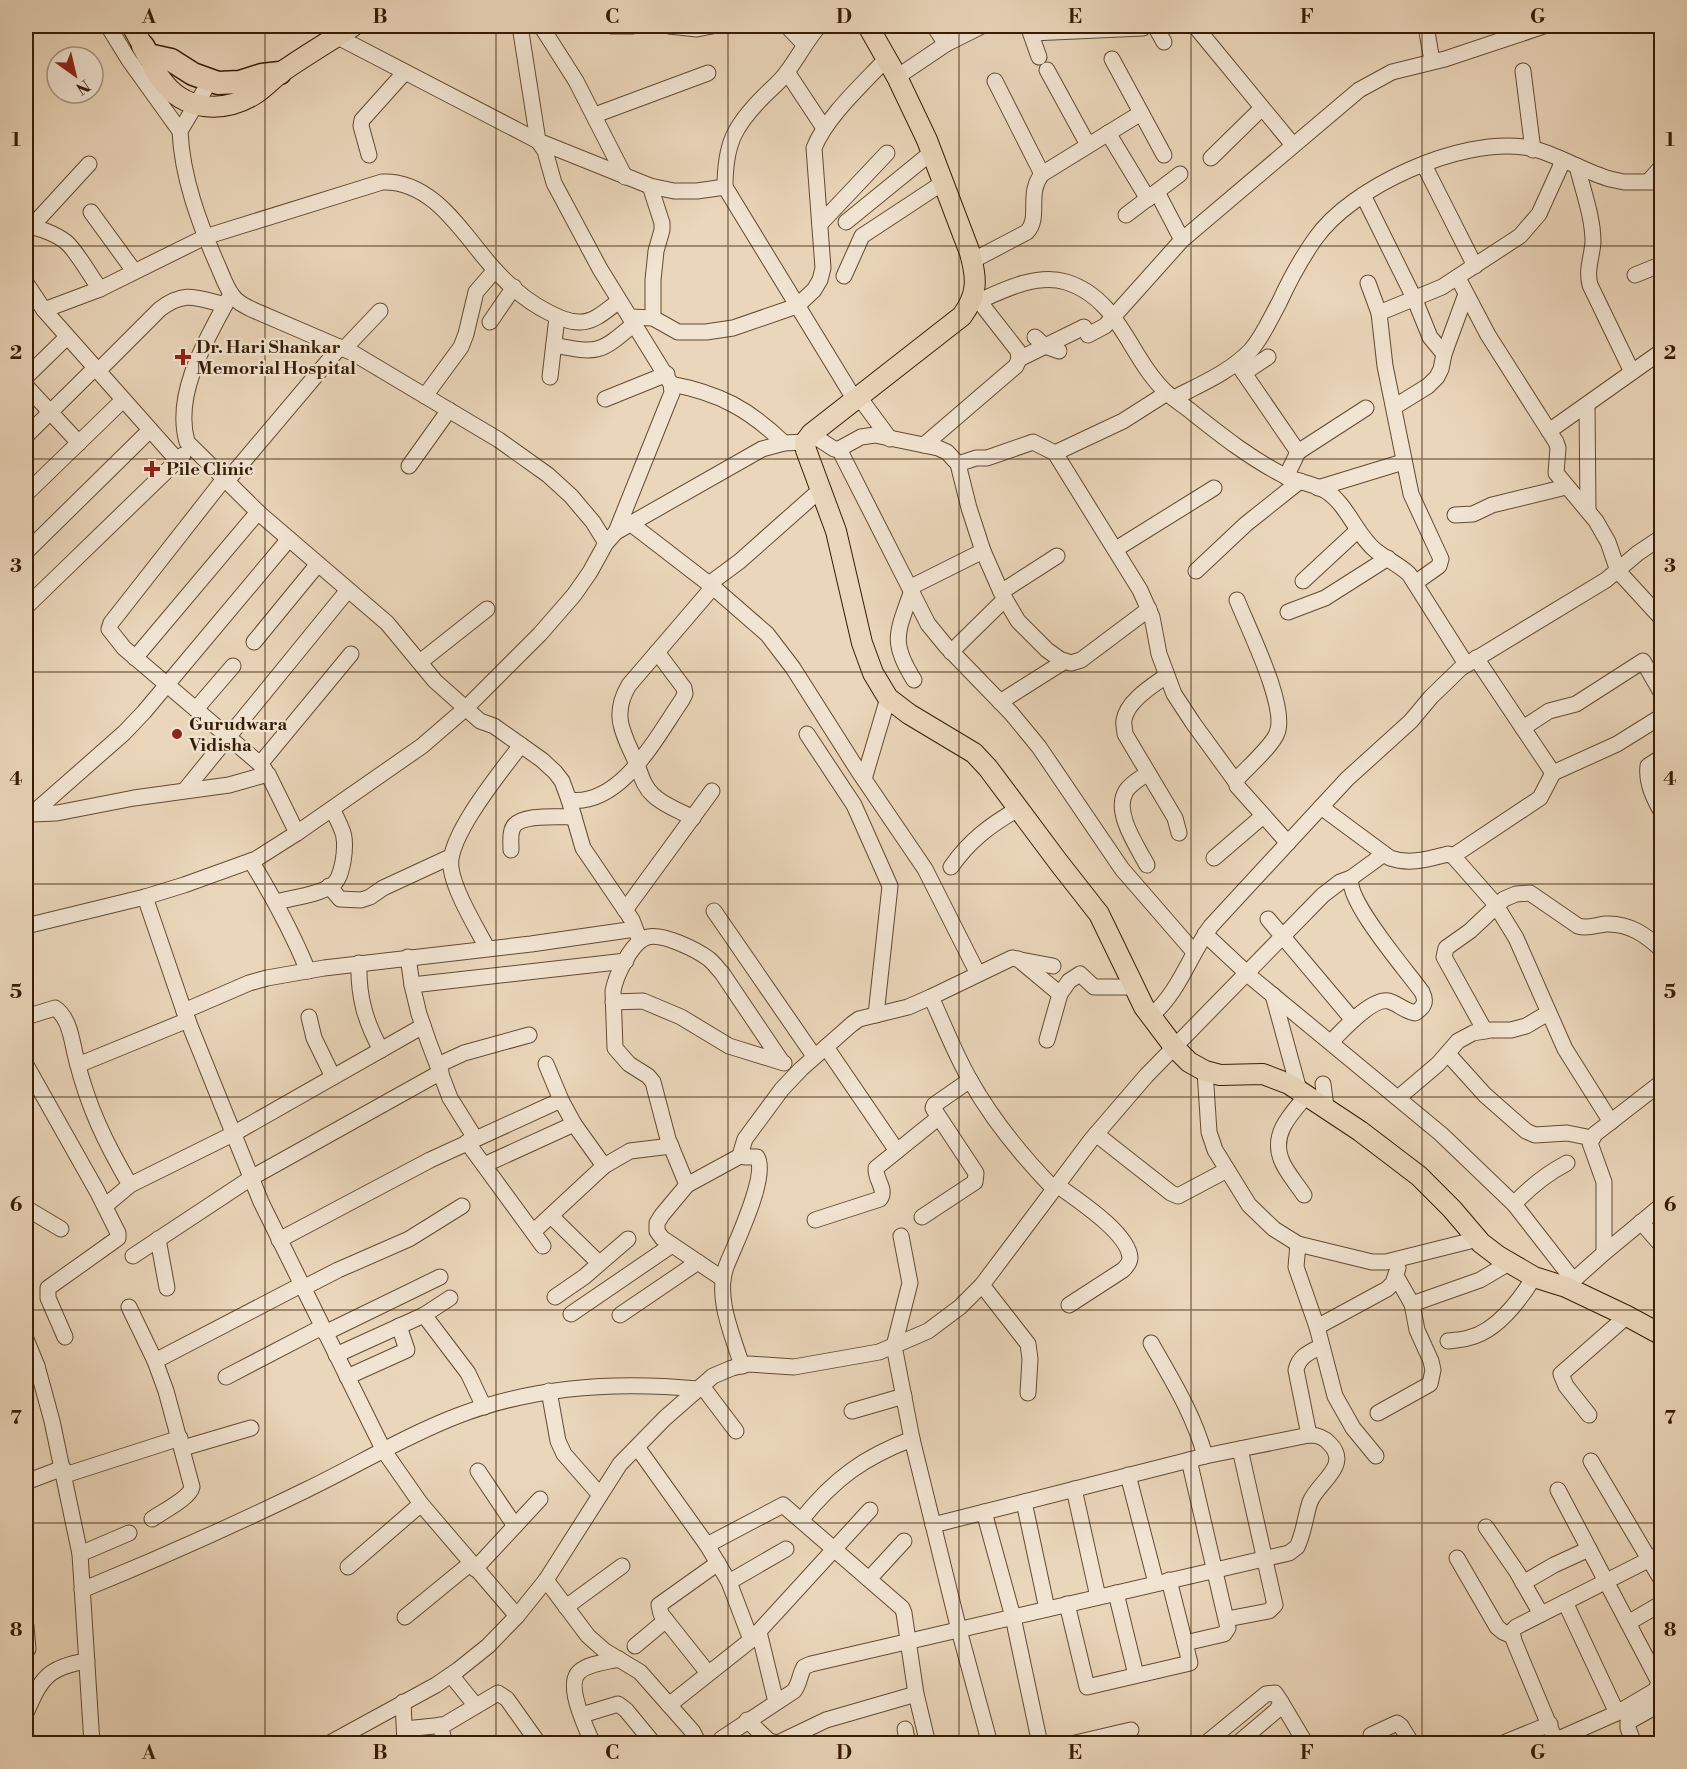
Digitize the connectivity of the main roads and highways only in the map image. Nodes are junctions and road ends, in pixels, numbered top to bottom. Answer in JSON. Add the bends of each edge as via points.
{"nodes":[{"id":1,"x":132,"y":26,"type":"edge"},
{"id":2,"x":868,"y":26,"type":"edge"},
{"id":3,"x":345,"y":31,"type":"edge"},
{"id":4,"x":146,"y":51,"type":"junction"},
{"id":5,"x":280,"y":73,"type":"junction"},
{"id":6,"x":1662,"y":1335,"type":"edge"}],
"edges":[{"from":1,"to":4,"type":"main road"},
{"from":2,"to":6,"type":"main road","via":[[932,152],[972,261],[975,290],[974,303],[962,316],[808,438],[806,450],[836,531],[862,644],[888,698],[974,753],[988,768],[1099,914],[1151,1016],[1189,1062],[1220,1075],[1263,1074],[1310,1090],[1326,1107],[1419,1176],[1478,1239],[1509,1263],[1534,1277],[1570,1284]]},
{"from":3,"to":5,"type":"main road"},
{"from":4,"to":5,"type":"highway","via":[[210,81],[228,84]]},
{"from":4,"to":5,"type":"main road","via":[[166,98],[195,105],[210,107],[243,100]]}]}
